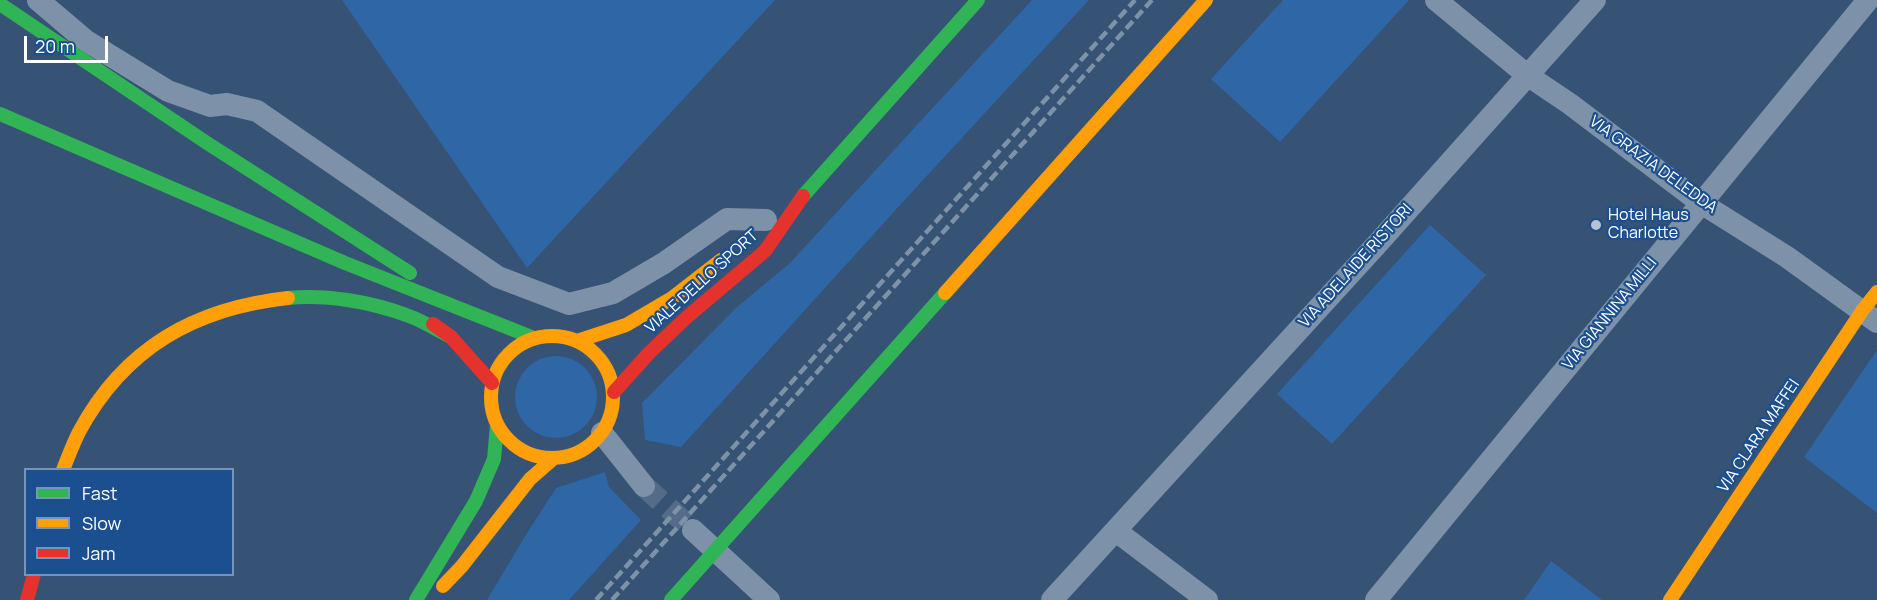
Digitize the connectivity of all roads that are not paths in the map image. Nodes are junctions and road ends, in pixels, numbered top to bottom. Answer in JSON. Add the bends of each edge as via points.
{"nodes":[{"id":1,"x":38,"y":0,"type":"edge"},
{"id":2,"x":978,"y":0,"type":"edge"},
{"id":3,"x":1206,"y":0,"type":"edge"},
{"id":4,"x":1436,"y":0,"type":"edge"},
{"id":5,"x":1595,"y":0,"type":"edge"},
{"id":6,"x":1868,"y":0,"type":"edge"},
{"id":7,"x":0,"y":4,"type":"edge"},
{"id":8,"x":1527,"y":75,"type":"junction"},
{"id":9,"x":0,"y":114,"type":"edge"},
{"id":10,"x":806,"y":191,"type":"junction"},
{"id":11,"x":1701,"y":203,"type":"junction"},
{"id":12,"x":758,"y":227,"type":"joint"},
{"id":13,"x":734,"y":249,"type":"dead end"},
{"id":14,"x":345,"y":263,"type":"junction"},
{"id":15,"x":1877,"y":292,"type":"edge"},
{"id":16,"x":467,"y":310,"type":"junction"},
{"id":17,"x":1869,"y":317,"type":"edge"},
{"id":18,"x":451,"y":337,"type":"junction"},
{"id":19,"x":534,"y":338,"type":"junction"},
{"id":20,"x":577,"y":340,"type":"junction"},
{"id":21,"x":492,"y":383,"type":"junction"},
{"id":22,"x":614,"y":392,"type":"junction"},
{"id":23,"x":497,"y":425,"type":"junction"},
{"id":24,"x":602,"y":433,"type":"junction"},
{"id":25,"x":553,"y":459,"type":"junction"},
{"id":26,"x":64,"y":468,"type":"edge"},
{"id":27,"x":644,"y":486,"type":"tunnel mouth"},
{"id":28,"x":693,"y":530,"type":"tunnel mouth"},
{"id":29,"x":1116,"y":531,"type":"junction"},
{"id":30,"x":715,"y":550,"type":"junction"},
{"id":31,"x":33,"y":576,"type":"edge"},
{"id":32,"x":27,"y":600,"type":"edge"},
{"id":33,"x":416,"y":600,"type":"edge"},
{"id":34,"x":430,"y":600,"type":"edge"},
{"id":35,"x":671,"y":600,"type":"edge"},
{"id":36,"x":769,"y":600,"type":"edge"},
{"id":37,"x":1052,"y":600,"type":"edge"},
{"id":38,"x":1207,"y":600,"type":"edge"},
{"id":39,"x":1376,"y":600,"type":"edge"},
{"id":40,"x":1670,"y":600,"type":"edge"}],
"edges":[{"from":1,"to":12,"type":"street","via":[[85,40],[168,91],[210,106],[227,104],[257,111],[498,277],[569,304],[613,293],[727,219]]},
{"from":2,"to":10,"type":"main road","name":"VIALE DELLO SPORT"},
{"from":3,"to":30,"type":"main road"},
{"from":4,"to":8,"type":"street","name":"VIA GRAZIA DELEDDA"},
{"from":5,"to":8,"type":"street","name":"VIA ADELAIDE RISTORI"},
{"from":6,"to":11,"type":"street","name":"VIA GIANNINA MILLI"},
{"from":7,"to":16,"type":"main road"},
{"from":8,"to":11,"type":"street","name":"VIA GRAZIA DELEDDA"},
{"from":8,"to":29,"type":"street","name":"VIA ADELAIDE RISTORI"},
{"from":9,"to":14,"type":"main road"},
{"from":10,"to":12,"type":"main road","name":"VIALE DELLO SPORT"},
{"from":10,"to":22,"type":"main road","name":"VIALE DELLO SPORT","via":[[765,251],[649,352]]},
{"from":11,"to":17,"type":"street","name":"VIA GRAZIA DELEDDA","via":[[1787,257]]},
{"from":11,"to":39,"type":"street","name":"VIA GIANNINA MILLI"},
{"from":13,"to":20,"type":"main road","name":"VIALE DELLO SPORT","via":[[672,298],[626,325]]},
{"from":14,"to":16,"type":"main road"},
{"from":14,"to":18,"type":"main road"},
{"from":15,"to":17,"type":"main road","name":"VIA CLARA MAFFEI"},
{"from":16,"to":19,"type":"main road"},
{"from":17,"to":40,"type":"main road","name":"VIA CLARA MAFFEI"},
{"from":18,"to":21,"type":"main road"},
{"from":18,"to":26,"type":"main road","via":[[404,314],[352,301],[299,297],[244,303],[211,313],[139,355],[111,383],[72,444]]},
{"from":19,"to":20,"type":"main road","via":[[550,335]]},
{"from":19,"to":21,"type":"main road","via":[[504,358]]},
{"from":20,"to":22,"type":"main road","via":[[591,349],[606,368]]},
{"from":21,"to":23,"type":"main road","via":[[491,404]]},
{"from":22,"to":24,"type":"main road","via":[[609,420]]},
{"from":23,"to":25,"type":"main road","via":[[519,449]]},
{"from":23,"to":33,"type":"main road","via":[[494,459],[476,501]]},
{"from":24,"to":25,"type":"main road","via":[[578,453]]},
{"from":24,"to":27,"type":"street"},
{"from":25,"to":34,"type":"main road","via":[[530,479],[462,566]]},
{"from":28,"to":30,"type":"street"},
{"from":29,"to":37,"type":"street","name":"VIA ADELAIDE RISTORI"},
{"from":29,"to":38,"type":"street"},
{"from":30,"to":35,"type":"main road"},
{"from":30,"to":36,"type":"street"},
{"from":31,"to":32,"type":"main road"}]}
